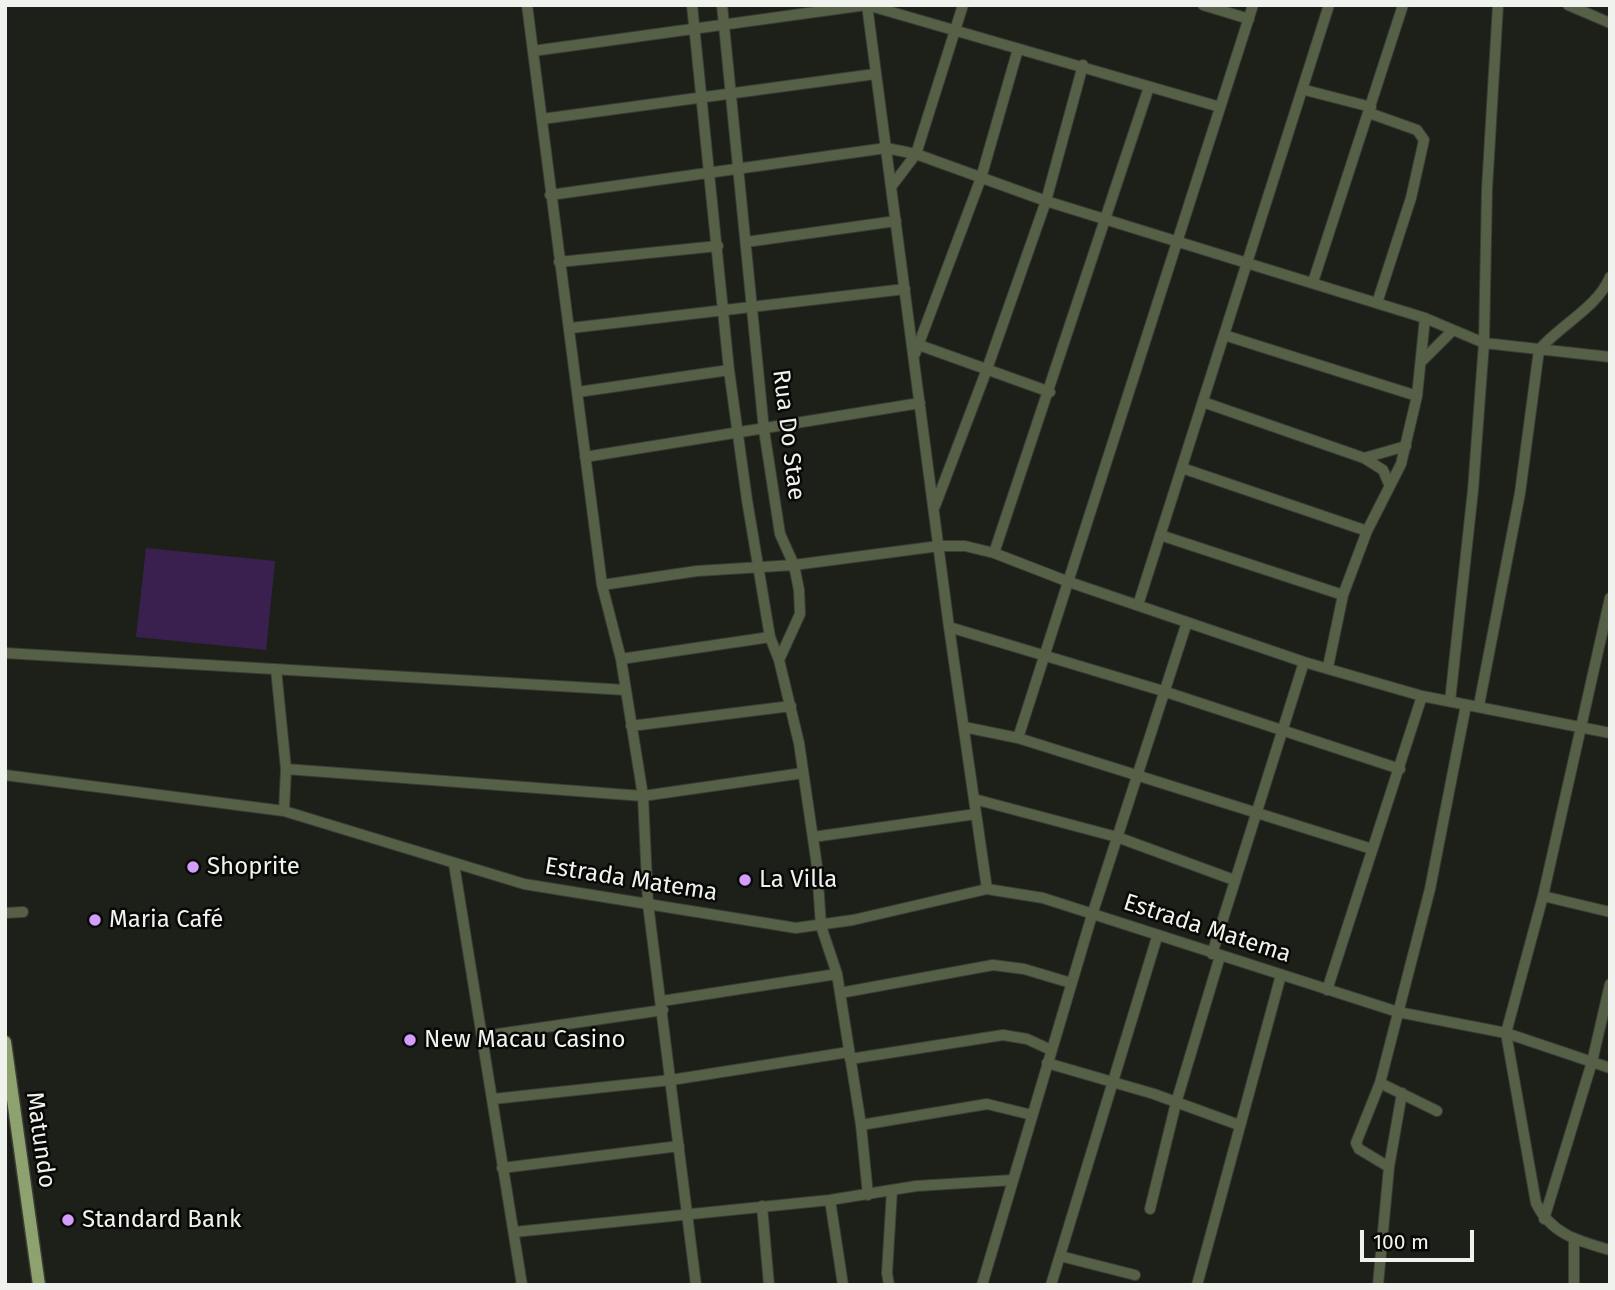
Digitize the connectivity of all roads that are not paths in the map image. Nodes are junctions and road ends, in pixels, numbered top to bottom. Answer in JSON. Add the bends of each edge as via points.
{"nodes":[{"id":1,"x":527,"y":5,"type":"edge"},
{"id":2,"x":692,"y":5,"type":"edge"},
{"id":3,"x":722,"y":5,"type":"edge"},
{"id":4,"x":867,"y":5,"type":"edge"},
{"id":5,"x":963,"y":5,"type":"edge"},
{"id":6,"x":1203,"y":5,"type":"edge"},
{"id":7,"x":1254,"y":5,"type":"edge"},
{"id":8,"x":1329,"y":5,"type":"edge"},
{"id":9,"x":1404,"y":5,"type":"edge"},
{"id":10,"x":1498,"y":5,"type":"edge"},
{"id":11,"x":1568,"y":5,"type":"edge"},
{"id":12,"x":1249,"y":19,"type":"junction"},
{"id":13,"x":1610,"y":23,"type":"edge"},
{"id":14,"x":725,"y":25,"type":"junction"},
{"id":15,"x":694,"y":28,"type":"junction"},
{"id":16,"x":954,"y":31,"type":"junction"},
{"id":17,"x":1018,"y":49,"type":"junction"},
{"id":18,"x":533,"y":51,"type":"junction"},
{"id":19,"x":1083,"y":65,"type":"junction"},
{"id":20,"x":875,"y":74,"type":"junction"},
{"id":21,"x":1149,"y":87,"type":"junction"},
{"id":22,"x":1305,"y":90,"type":"junction"},
{"id":23,"x":731,"y":93,"type":"junction"},
{"id":24,"x":702,"y":97,"type":"junction"},
{"id":25,"x":1220,"y":107,"type":"junction"},
{"id":26,"x":1370,"y":110,"type":"junction"},
{"id":27,"x":542,"y":119,"type":"junction"},
{"id":28,"x":886,"y":148,"type":"junction"},
{"id":29,"x":916,"y":153,"type":"junction"},
{"id":30,"x":740,"y":167,"type":"junction"},
{"id":31,"x":710,"y":172,"type":"junction"},
{"id":32,"x":981,"y":178,"type":"junction"},
{"id":33,"x":891,"y":187,"type":"junction"},
{"id":34,"x":550,"y":195,"type":"junction"},
{"id":35,"x":1046,"y":201,"type":"junction"},
{"id":36,"x":1106,"y":219,"type":"junction"},
{"id":37,"x":896,"y":221,"type":"junction"},
{"id":38,"x":1177,"y":241,"type":"junction"},
{"id":39,"x":746,"y":242,"type":"junction"},
{"id":40,"x":718,"y":246,"type":"junction"},
{"id":41,"x":559,"y":262,"type":"junction"},
{"id":42,"x":1249,"y":263,"type":"junction"},
{"id":43,"x":1610,"y":278,"type":"edge"},
{"id":44,"x":1313,"y":282,"type":"junction"},
{"id":45,"x":905,"y":289,"type":"junction"},
{"id":46,"x":1377,"y":303,"type":"junction"},
{"id":47,"x":752,"y":307,"type":"junction"},
{"id":48,"x":723,"y":311,"type":"junction"},
{"id":49,"x":1424,"y":318,"type":"junction"},
{"id":50,"x":570,"y":328,"type":"junction"},
{"id":51,"x":1453,"y":330,"type":"junction"},
{"id":52,"x":1224,"y":335,"type":"junction"},
{"id":53,"x":1485,"y":343,"type":"junction"},
{"id":54,"x":919,"y":345,"type":"junction"},
{"id":55,"x":1539,"y":350,"type":"junction"},
{"id":56,"x":914,"y":357,"type":"junction"},
{"id":57,"x":1610,"y":357,"type":"edge"},
{"id":58,"x":1423,"y":360,"type":"junction"},
{"id":59,"x":987,"y":369,"type":"junction"},
{"id":60,"x":729,"y":370,"type":"junction"},
{"id":61,"x":578,"y":392,"type":"junction"},
{"id":62,"x":1050,"y":392,"type":"junction"},
{"id":63,"x":1418,"y":396,"type":"junction"},
{"id":64,"x":1203,"y":402,"type":"junction"},
{"id":65,"x":920,"y":404,"type":"junction"},
{"id":66,"x":764,"y":430,"type":"junction"},
{"id":67,"x":738,"y":434,"type":"junction"},
{"id":68,"x":1406,"y":446,"type":"junction"},
{"id":69,"x":585,"y":457,"type":"junction"},
{"id":70,"x":1364,"y":458,"type":"junction"},
{"id":71,"x":1182,"y":468,"type":"junction"},
{"id":72,"x":1389,"y":484,"type":"junction"},
{"id":73,"x":934,"y":509,"type":"junction"},
{"id":74,"x":1367,"y":531,"type":"junction"},
{"id":75,"x":1160,"y":535,"type":"junction"},
{"id":76,"x":939,"y":546,"type":"junction"},
{"id":77,"x":995,"y":553,"type":"junction"},
{"id":78,"x":757,"y":565,"type":"junction"},
{"id":79,"x":794,"y":565,"type":"junction"},
{"id":80,"x":1069,"y":582,"type":"junction"},
{"id":81,"x":602,"y":585,"type":"junction"},
{"id":82,"x":1343,"y":595,"type":"junction"},
{"id":83,"x":1610,"y":598,"type":"edge"},
{"id":84,"x":1138,"y":606,"type":"junction"},
{"id":85,"x":1187,"y":622,"type":"junction"},
{"id":86,"x":949,"y":627,"type":"junction"},
{"id":87,"x":770,"y":637,"type":"junction"},
{"id":88,"x":5,"y":653,"type":"edge"},
{"id":89,"x":1045,"y":655,"type":"junction"},
{"id":90,"x":621,"y":659,"type":"junction"},
{"id":91,"x":779,"y":660,"type":"junction"},
{"id":92,"x":1304,"y":662,"type":"junction"},
{"id":93,"x":1328,"y":667,"type":"junction"},
{"id":94,"x":276,"y":669,"type":"junction"},
{"id":95,"x":626,"y":690,"type":"junction"},
{"id":96,"x":1163,"y":691,"type":"junction"},
{"id":97,"x":1422,"y":696,"type":"junction"},
{"id":98,"x":1450,"y":701,"type":"junction"},
{"id":99,"x":1466,"y":705,"type":"junction"},
{"id":100,"x":1479,"y":705,"type":"junction"},
{"id":101,"x":791,"y":706,"type":"junction"},
{"id":102,"x":1579,"y":725,"type":"junction"},
{"id":103,"x":631,"y":726,"type":"junction"},
{"id":104,"x":964,"y":727,"type":"junction"},
{"id":105,"x":1282,"y":729,"type":"junction"},
{"id":106,"x":1610,"y":733,"type":"edge"},
{"id":107,"x":1018,"y":738,"type":"junction"},
{"id":108,"x":286,"y":769,"type":"junction"},
{"id":109,"x":1400,"y":769,"type":"junction"},
{"id":110,"x":803,"y":773,"type":"junction"},
{"id":111,"x":5,"y":775,"type":"edge"},
{"id":112,"x":1137,"y":775,"type":"junction"},
{"id":113,"x":643,"y":796,"type":"junction"},
{"id":114,"x":974,"y":799,"type":"junction"},
{"id":115,"x":284,"y":811,"type":"junction"},
{"id":116,"x":1256,"y":813,"type":"junction"},
{"id":117,"x":976,"y":814,"type":"junction"},
{"id":118,"x":813,"y":837,"type":"junction"},
{"id":119,"x":1117,"y":837,"type":"junction"},
{"id":120,"x":1372,"y":849,"type":"junction"},
{"id":121,"x":454,"y":864,"type":"junction"},
{"id":122,"x":1234,"y":880,"type":"junction"},
{"id":123,"x":987,"y":889,"type":"junction"},
{"id":124,"x":1543,"y":896,"type":"junction"},
{"id":125,"x":648,"y":904,"type":"junction"},
{"id":126,"x":23,"y":912,"type":"dead end"},
{"id":127,"x":1610,"y":912,"type":"edge"},
{"id":128,"x":5,"y":913,"type":"edge"},
{"id":129,"x":1092,"y":915,"type":"junction"},
{"id":130,"x":821,"y":926,"type":"junction"},
{"id":131,"x":1157,"y":937,"type":"junction"},
{"id":132,"x":1216,"y":955,"type":"junction"},
{"id":133,"x":837,"y":974,"type":"junction"},
{"id":134,"x":1281,"y":975,"type":"junction"},
{"id":135,"x":1071,"y":983,"type":"junction"},
{"id":136,"x":1610,"y":984,"type":"edge"},
{"id":137,"x":1327,"y":990,"type":"junction"},
{"id":138,"x":840,"y":993,"type":"junction"},
{"id":139,"x":662,"y":1005,"type":"junction"},
{"id":140,"x":1398,"y":1012,"type":"junction"},
{"id":141,"x":1506,"y":1033,"type":"junction"},
{"id":142,"x":484,"y":1036,"type":"junction"},
{"id":143,"x":5,"y":1042,"type":"edge"},
{"id":144,"x":1051,"y":1049,"type":"junction"},
{"id":145,"x":850,"y":1055,"type":"junction"},
{"id":146,"x":1592,"y":1062,"type":"junction"},
{"id":147,"x":1047,"y":1063,"type":"junction"},
{"id":148,"x":1610,"y":1068,"type":"edge"},
{"id":149,"x":670,"y":1080,"type":"junction"},
{"id":150,"x":1113,"y":1082,"type":"junction"},
{"id":151,"x":1381,"y":1083,"type":"junction"},
{"id":152,"x":1402,"y":1093,"type":"junction"},
{"id":153,"x":492,"y":1099,"type":"junction"},
{"id":154,"x":1175,"y":1103,"type":"junction"},
{"id":155,"x":1437,"y":1111,"type":"dead end"},
{"id":156,"x":1032,"y":1115,"type":"junction"},
{"id":157,"x":861,"y":1125,"type":"junction"},
{"id":158,"x":1239,"y":1125,"type":"junction"},
{"id":159,"x":679,"y":1146,"type":"junction"},
{"id":160,"x":1390,"y":1167,"type":"junction"},
{"id":161,"x":502,"y":1168,"type":"junction"},
{"id":162,"x":1013,"y":1180,"type":"junction"},
{"id":163,"x":892,"y":1190,"type":"junction"},
{"id":164,"x":868,"y":1195,"type":"junction"},
{"id":165,"x":830,"y":1200,"type":"junction"},
{"id":166,"x":762,"y":1206,"type":"junction"},
{"id":167,"x":1150,"y":1209,"type":"dead end"},
{"id":168,"x":687,"y":1215,"type":"junction"},
{"id":169,"x":1544,"y":1219,"type":"junction"},
{"id":170,"x":514,"y":1232,"type":"junction"},
{"id":171,"x":1574,"y":1240,"type":"junction"},
{"id":172,"x":1610,"y":1250,"type":"edge"},
{"id":173,"x":1060,"y":1256,"type":"junction"},
{"id":174,"x":1135,"y":1275,"type":"dead end"},
{"id":175,"x":39,"y":1285,"type":"edge"},
{"id":176,"x":522,"y":1285,"type":"edge"},
{"id":177,"x":696,"y":1285,"type":"edge"},
{"id":178,"x":769,"y":1285,"type":"edge"},
{"id":179,"x":843,"y":1285,"type":"edge"},
{"id":180,"x":889,"y":1285,"type":"edge"},
{"id":181,"x":982,"y":1285,"type":"edge"},
{"id":182,"x":1051,"y":1285,"type":"edge"},
{"id":183,"x":1197,"y":1285,"type":"edge"},
{"id":184,"x":1378,"y":1285,"type":"edge"},
{"id":185,"x":1575,"y":1285,"type":"edge"}],
"edges":[{"from":1,"to":18,"type":"street"},
{"from":2,"to":15,"type":"street"},
{"from":3,"to":14,"type":"street","name":"Rua Do Stae"},
{"from":4,"to":14,"type":"street"},
{"from":4,"to":16,"type":"street"},
{"from":4,"to":20,"type":"street"},
{"from":5,"to":16,"type":"street"},
{"from":6,"to":12,"type":"street"},
{"from":7,"to":12,"type":"street"},
{"from":8,"to":22,"type":"street"},
{"from":9,"to":26,"type":"street"},
{"from":10,"to":53,"type":"street","via":[[1487,189]]},
{"from":11,"to":13,"type":"street"},
{"from":12,"to":25,"type":"street"},
{"from":14,"to":15,"type":"street"},
{"from":14,"to":23,"type":"street","name":"Rua Do Stae"},
{"from":15,"to":18,"type":"street"},
{"from":15,"to":24,"type":"street"},
{"from":16,"to":17,"type":"street"},
{"from":16,"to":29,"type":"street"},
{"from":17,"to":19,"type":"street"},
{"from":17,"to":32,"type":"street"},
{"from":18,"to":27,"type":"street"},
{"from":19,"to":21,"type":"street"},
{"from":19,"to":35,"type":"street"},
{"from":20,"to":23,"type":"street"},
{"from":20,"to":28,"type":"street"},
{"from":21,"to":25,"type":"street"},
{"from":21,"to":36,"type":"street"},
{"from":22,"to":26,"type":"street"},
{"from":22,"to":42,"type":"street"},
{"from":23,"to":24,"type":"street"},
{"from":23,"to":30,"type":"street","name":"Rua Do Stae"},
{"from":24,"to":27,"type":"street"},
{"from":24,"to":31,"type":"street"},
{"from":25,"to":38,"type":"street"},
{"from":26,"to":44,"type":"street"},
{"from":26,"to":46,"type":"street","via":[[1417,130],[1424,140],[1411,198]]},
{"from":27,"to":34,"type":"street"},
{"from":28,"to":29,"type":"street"},
{"from":28,"to":30,"type":"street"},
{"from":28,"to":33,"type":"street"},
{"from":29,"to":32,"type":"street"},
{"from":29,"to":33,"type":"street"},
{"from":30,"to":31,"type":"street"},
{"from":30,"to":39,"type":"street","name":"Rua Do Stae"},
{"from":31,"to":34,"type":"street"},
{"from":31,"to":40,"type":"street"},
{"from":32,"to":35,"type":"street"},
{"from":32,"to":54,"type":"street"},
{"from":33,"to":37,"type":"street"},
{"from":34,"to":41,"type":"street"},
{"from":35,"to":36,"type":"street"},
{"from":35,"to":59,"type":"street"},
{"from":36,"to":38,"type":"street"},
{"from":36,"to":62,"type":"street"},
{"from":37,"to":39,"type":"street"},
{"from":37,"to":45,"type":"street"},
{"from":38,"to":42,"type":"street"},
{"from":38,"to":80,"type":"street"},
{"from":39,"to":47,"type":"street","name":"Rua Do Stae"},
{"from":40,"to":41,"type":"street"},
{"from":40,"to":48,"type":"street"},
{"from":41,"to":50,"type":"street"},
{"from":42,"to":44,"type":"street"},
{"from":42,"to":52,"type":"street"},
{"from":43,"to":55,"type":"street","via":[[1599,295]]},
{"from":44,"to":46,"type":"street"},
{"from":45,"to":47,"type":"street"},
{"from":45,"to":56,"type":"street"},
{"from":46,"to":49,"type":"street"},
{"from":47,"to":48,"type":"street"},
{"from":47,"to":66,"type":"street","name":"Rua Do Stae"},
{"from":48,"to":50,"type":"street"},
{"from":48,"to":60,"type":"street"},
{"from":49,"to":51,"type":"street"},
{"from":49,"to":58,"type":"street"},
{"from":50,"to":61,"type":"street"},
{"from":51,"to":53,"type":"street"},
{"from":51,"to":58,"type":"street"},
{"from":52,"to":63,"type":"street"},
{"from":52,"to":64,"type":"street"},
{"from":53,"to":55,"type":"street"},
{"from":53,"to":98,"type":"street"},
{"from":54,"to":56,"type":"street"},
{"from":54,"to":59,"type":"street"},
{"from":55,"to":57,"type":"street"},
{"from":55,"to":100,"type":"street","via":[[1520,493]]},
{"from":56,"to":65,"type":"street"},
{"from":58,"to":63,"type":"street"},
{"from":59,"to":62,"type":"street"},
{"from":59,"to":73,"type":"street"},
{"from":60,"to":61,"type":"street"},
{"from":60,"to":67,"type":"street"},
{"from":61,"to":69,"type":"street"},
{"from":62,"to":77,"type":"street"},
{"from":63,"to":68,"type":"street"},
{"from":64,"to":70,"type":"street"},
{"from":64,"to":71,"type":"street"},
{"from":65,"to":66,"type":"street"},
{"from":65,"to":73,"type":"street"},
{"from":66,"to":67,"type":"street"},
{"from":66,"to":79,"type":"street","name":"Rua Do Stae","via":[[780,534]]},
{"from":67,"to":69,"type":"street"},
{"from":67,"to":78,"type":"street"},
{"from":68,"to":70,"type":"street"},
{"from":68,"to":72,"type":"street"},
{"from":69,"to":81,"type":"street"},
{"from":70,"to":72,"type":"street","via":[[1383,470]]},
{"from":71,"to":74,"type":"street"},
{"from":71,"to":75,"type":"street"},
{"from":72,"to":74,"type":"street"},
{"from":73,"to":76,"type":"street"},
{"from":74,"to":82,"type":"street"},
{"from":75,"to":82,"type":"street"},
{"from":75,"to":84,"type":"street"},
{"from":76,"to":77,"type":"street","via":[[965,545]]},
{"from":76,"to":79,"type":"street"},
{"from":76,"to":86,"type":"street"},
{"from":77,"to":80,"type":"street"},
{"from":78,"to":79,"type":"street"},
{"from":78,"to":81,"type":"street"},
{"from":78,"to":87,"type":"street"},
{"from":79,"to":91,"type":"street","name":"Rua Do Stae","via":[[800,614]]},
{"from":80,"to":84,"type":"street"},
{"from":80,"to":89,"type":"street"},
{"from":81,"to":90,"type":"street"},
{"from":82,"to":93,"type":"street"},
{"from":83,"to":102,"type":"street"},
{"from":84,"to":85,"type":"street"},
{"from":85,"to":92,"type":"street"},
{"from":85,"to":96,"type":"street"},
{"from":86,"to":89,"type":"street"},
{"from":86,"to":104,"type":"street"},
{"from":87,"to":90,"type":"street"},
{"from":87,"to":91,"type":"street"},
{"from":88,"to":94,"type":"street"},
{"from":89,"to":96,"type":"street"},
{"from":89,"to":107,"type":"street"},
{"from":90,"to":95,"type":"street"},
{"from":91,"to":101,"type":"street"},
{"from":92,"to":93,"type":"street"},
{"from":92,"to":105,"type":"street"},
{"from":93,"to":97,"type":"street"},
{"from":94,"to":95,"type":"street"},
{"from":94,"to":108,"type":"street"},
{"from":95,"to":103,"type":"street"},
{"from":96,"to":105,"type":"street"},
{"from":96,"to":112,"type":"street"},
{"from":97,"to":98,"type":"street"},
{"from":97,"to":109,"type":"street"},
{"from":98,"to":99,"type":"street"},
{"from":99,"to":100,"type":"street"},
{"from":99,"to":140,"type":"street","via":[[1433,877]]},
{"from":100,"to":102,"type":"street"},
{"from":101,"to":103,"type":"street"},
{"from":101,"to":110,"type":"street"},
{"from":102,"to":106,"type":"street"},
{"from":102,"to":124,"type":"street"},
{"from":103,"to":113,"type":"street"},
{"from":104,"to":107,"type":"street"},
{"from":104,"to":114,"type":"street"},
{"from":105,"to":109,"type":"street"},
{"from":105,"to":116,"type":"street"},
{"from":107,"to":112,"type":"street"},
{"from":108,"to":113,"type":"street"},
{"from":108,"to":115,"type":"street"},
{"from":109,"to":120,"type":"street"},
{"from":110,"to":113,"type":"street"},
{"from":110,"to":118,"type":"street"},
{"from":111,"to":115,"type":"street","name":"Estrada Matema"},
{"from":112,"to":116,"type":"street"},
{"from":112,"to":119,"type":"street"},
{"from":113,"to":125,"type":"street"},
{"from":114,"to":117,"type":"street"},
{"from":114,"to":119,"type":"street"},
{"from":115,"to":121,"type":"street","name":"Estrada Matema"},
{"from":116,"to":120,"type":"street"},
{"from":116,"to":122,"type":"street"},
{"from":117,"to":118,"type":"street"},
{"from":117,"to":123,"type":"street"},
{"from":118,"to":130,"type":"street"},
{"from":119,"to":122,"type":"street"},
{"from":119,"to":129,"type":"street"},
{"from":120,"to":137,"type":"street"},
{"from":121,"to":125,"type":"street","name":"Estrada Matema","via":[[524,884]]},
{"from":121,"to":142,"type":"street"},
{"from":122,"to":132,"type":"street"},
{"from":123,"to":129,"type":"street","name":"Estrada Matema","via":[[1043,898]]},
{"from":123,"to":130,"type":"street","name":"Estrada Matema"},
{"from":124,"to":127,"type":"street"},
{"from":124,"to":141,"type":"street"},
{"from":125,"to":130,"type":"street","name":"Estrada Matema","via":[[796,928]]},
{"from":125,"to":139,"type":"street"},
{"from":126,"to":128,"type":"street"},
{"from":129,"to":131,"type":"street","name":"Estrada Matema"},
{"from":129,"to":135,"type":"street"},
{"from":130,"to":133,"type":"street"},
{"from":131,"to":132,"type":"street","name":"Estrada Matema"},
{"from":131,"to":150,"type":"street"},
{"from":132,"to":134,"type":"street","name":"Estrada Matema"},
{"from":132,"to":154,"type":"street"},
{"from":133,"to":138,"type":"street"},
{"from":133,"to":139,"type":"street"},
{"from":134,"to":137,"type":"street","name":"Estrada Matema"},
{"from":134,"to":158,"type":"street"},
{"from":135,"to":138,"type":"street","via":[[993,965]]},
{"from":135,"to":144,"type":"street"},
{"from":136,"to":146,"type":"street"},
{"from":137,"to":140,"type":"street","name":"Estrada Matema"},
{"from":138,"to":145,"type":"street"},
{"from":139,"to":142,"type":"street"},
{"from":139,"to":149,"type":"street"},
{"from":140,"to":141,"type":"street","name":"Estrada Matema"},
{"from":140,"to":151,"type":"street"},
{"from":141,"to":146,"type":"street","name":"Estrada Matema"},
{"from":141,"to":169,"type":"street","via":[[1536,1203]]},
{"from":142,"to":153,"type":"street"},
{"from":143,"to":175,"type":"main road","name":"Matundo"},
{"from":144,"to":145,"type":"street","via":[[1003,1035]]},
{"from":144,"to":147,"type":"street"},
{"from":145,"to":149,"type":"street"},
{"from":145,"to":157,"type":"street"},
{"from":146,"to":148,"type":"street","name":"Estrada Matema"},
{"from":146,"to":169,"type":"street"},
{"from":147,"to":150,"type":"street"},
{"from":147,"to":156,"type":"street"},
{"from":149,"to":153,"type":"street"},
{"from":149,"to":159,"type":"street"},
{"from":150,"to":154,"type":"street"},
{"from":150,"to":173,"type":"street"},
{"from":151,"to":152,"type":"street"},
{"from":151,"to":160,"type":"street","via":[[1356,1143]]},
{"from":152,"to":155,"type":"street"},
{"from":152,"to":160,"type":"street"},
{"from":153,"to":161,"type":"street"},
{"from":154,"to":158,"type":"street"},
{"from":154,"to":167,"type":"street"},
{"from":156,"to":157,"type":"street","via":[[987,1104]]},
{"from":156,"to":162,"type":"street"},
{"from":157,"to":164,"type":"street"},
{"from":158,"to":183,"type":"street"},
{"from":159,"to":161,"type":"street"},
{"from":159,"to":168,"type":"street"},
{"from":160,"to":184,"type":"street"},
{"from":161,"to":170,"type":"street"},
{"from":162,"to":163,"type":"street"},
{"from":162,"to":181,"type":"street"},
{"from":163,"to":164,"type":"street"},
{"from":163,"to":180,"type":"street"},
{"from":164,"to":165,"type":"street"},
{"from":165,"to":166,"type":"street"},
{"from":165,"to":179,"type":"street"},
{"from":166,"to":168,"type":"street"},
{"from":166,"to":178,"type":"street"},
{"from":168,"to":170,"type":"street"},
{"from":168,"to":177,"type":"street"},
{"from":169,"to":171,"type":"street"},
{"from":170,"to":176,"type":"street"},
{"from":171,"to":172,"type":"street"},
{"from":171,"to":185,"type":"street"},
{"from":173,"to":174,"type":"street"},
{"from":173,"to":182,"type":"street"}]}
